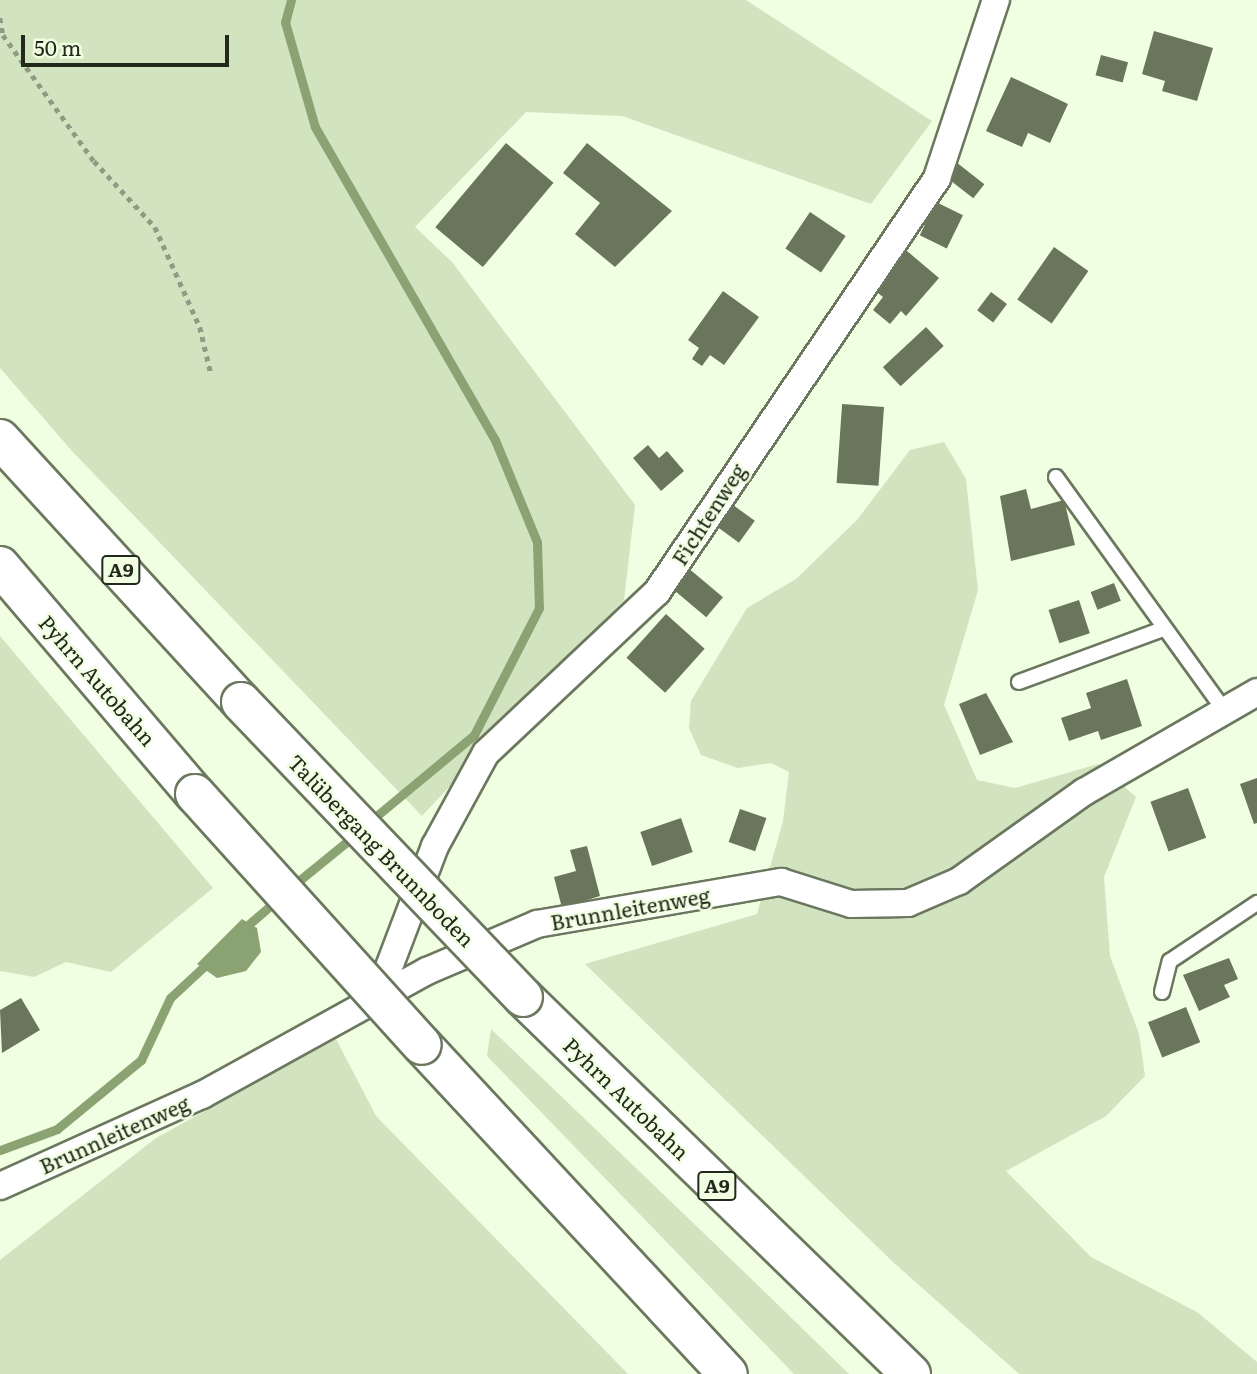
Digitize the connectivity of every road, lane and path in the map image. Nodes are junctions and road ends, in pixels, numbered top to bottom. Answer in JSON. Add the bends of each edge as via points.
{"nodes":[{"id":1,"x":996,"y":0,"type":"edge"},
{"id":2,"x":0,"y":18,"type":"edge"},
{"id":3,"x":211,"y":374,"type":"dead end"},
{"id":4,"x":0,"y":439,"type":"edge"},
{"id":5,"x":1056,"y":477,"type":"dead end"},
{"id":6,"x":0,"y":566,"type":"edge"},
{"id":7,"x":1163,"y":629,"type":"junction"},
{"id":8,"x":1019,"y":682,"type":"dead end"},
{"id":9,"x":1257,"y":692,"type":"edge"},
{"id":10,"x":1225,"y":711,"type":"junction"},
{"id":11,"x":1257,"y":904,"type":"edge"},
{"id":12,"x":1161,"y":992,"type":"dead end"},
{"id":13,"x":378,"y":996,"type":"junction"},
{"id":14,"x":523,"y":997,"type":"joint"},
{"id":15,"x":0,"y":1186,"type":"edge"},
{"id":16,"x":729,"y":1374,"type":"edge"},
{"id":17,"x":911,"y":1374,"type":"edge"}],
"edges":[{"from":1,"to":13,"type":"street","name":"Fichtenweg","via":[[937,178],[657,592],[486,753],[435,846]]},
{"from":2,"to":3,"type":"path","via":[[3,35],[94,162],[155,227],[188,298]]},
{"from":4,"to":14,"type":"highway","name":"Talübergang Brunnboden","number":"A9","bridge":true,"via":[[241,702]]},
{"from":5,"to":7,"type":"lane"},
{"from":6,"to":16,"type":"highway","name":"Pyhrn Autobahn","bridge":true,"via":[[195,794]]},
{"from":7,"to":8,"type":"lane"},
{"from":7,"to":10,"type":"lane"},
{"from":9,"to":10,"type":"street","name":"Brunnleitenweg"},
{"from":10,"to":13,"type":"street","name":"Brunnleitenweg","via":[[1084,792],[959,881],[908,904],[851,904],[781,882],[537,924]]},
{"from":11,"to":12,"type":"lane","via":[[1170,961]]},
{"from":13,"to":15,"type":"street","name":"Brunnleitenweg","via":[[201,1095]]},
{"from":14,"to":17,"type":"highway","name":"Pyhrn Autobahn","number":"A9"}]}
